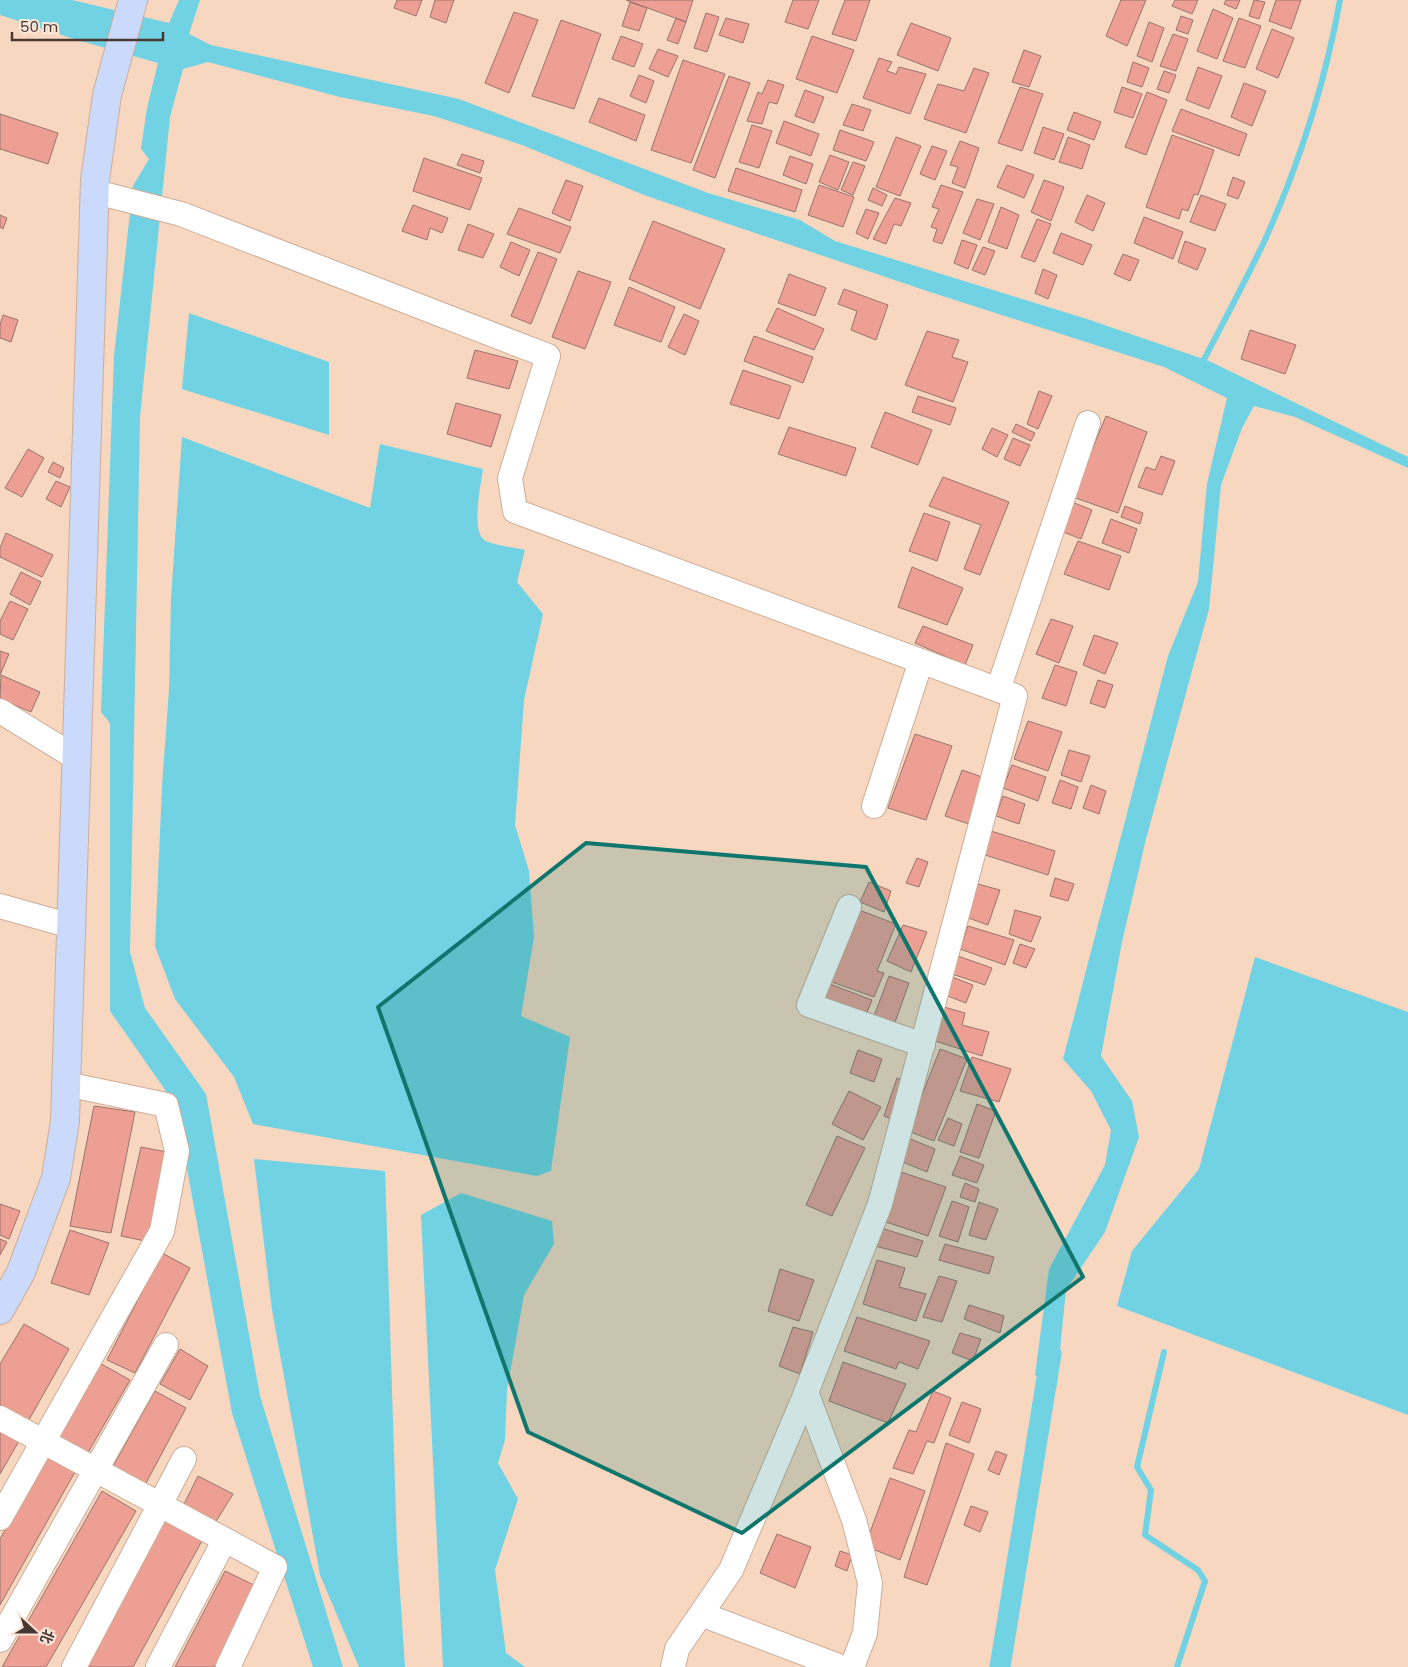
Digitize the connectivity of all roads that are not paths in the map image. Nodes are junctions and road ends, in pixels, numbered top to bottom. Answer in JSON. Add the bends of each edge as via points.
{"nodes":[{"id":1,"x":133,"y":0,"type":"edge"},
{"id":2,"x":96,"y":192,"type":"junction"},
{"id":3,"x":1088,"y":423,"type":"dead end"},
{"id":4,"x":921,"y":661,"type":"junction"},
{"id":5,"x":998,"y":690,"type":"junction"},
{"id":6,"x":0,"y":711,"type":"edge"},
{"id":7,"x":78,"y":759,"type":"junction"},
{"id":8,"x":874,"y":806,"type":"dead end"},
{"id":9,"x":0,"y":906,"type":"edge"},
{"id":10,"x":849,"y":907,"type":"dead end"},
{"id":11,"x":71,"y":926,"type":"junction"},
{"id":12,"x":923,"y":1046,"type":"junction"},
{"id":13,"x":66,"y":1084,"type":"junction"},
{"id":14,"x":0,"y":1310,"type":"edge"},
{"id":15,"x":166,"y":1344,"type":"dead end"},
{"id":16,"x":806,"y":1392,"type":"junction"},
{"id":17,"x":0,"y":1418,"type":"edge"},
{"id":18,"x":43,"y":1441,"type":"junction"},
{"id":19,"x":184,"y":1459,"type":"dead end"},
{"id":20,"x":96,"y":1470,"type":"junction"},
{"id":21,"x":160,"y":1505,"type":"junction"},
{"id":22,"x":0,"y":1518,"type":"edge"},
{"id":23,"x":224,"y":1541,"type":"junction"},
{"id":24,"x":701,"y":1614,"type":"junction"},
{"id":25,"x":0,"y":1640,"type":"edge"},
{"id":26,"x":74,"y":1667,"type":"edge"},
{"id":27,"x":158,"y":1667,"type":"edge"},
{"id":28,"x":228,"y":1667,"type":"edge"},
{"id":29,"x":673,"y":1667,"type":"edge"},
{"id":30,"x":841,"y":1667,"type":"edge"},
{"id":31,"x":852,"y":1667,"type":"edge"}],
"edges":[{"from":1,"to":2,"type":"street","via":[[106,95]]},
{"from":2,"to":4,"type":"street","via":[[181,214],[548,356],[510,478],[515,511]]},
{"from":2,"to":7,"type":"street"},
{"from":3,"to":5,"type":"street"},
{"from":4,"to":5,"type":"street"},
{"from":4,"to":8,"type":"street"},
{"from":5,"to":12,"type":"street","via":[[1015,696]]},
{"from":6,"to":7,"type":"street"},
{"from":7,"to":11,"type":"street"},
{"from":9,"to":11,"type":"street"},
{"from":10,"to":12,"type":"street","via":[[809,1005]]},
{"from":11,"to":13,"type":"street"},
{"from":12,"to":16,"type":"street","via":[[880,1204]]},
{"from":13,"to":14,"type":"street","via":[[65,1121],[56,1178],[21,1272]]},
{"from":13,"to":18,"type":"street","via":[[166,1105],[177,1151],[162,1231]]},
{"from":15,"to":20,"type":"street"},
{"from":16,"to":24,"type":"street","via":[[731,1570]]},
{"from":16,"to":31,"type":"street","via":[[854,1520],[870,1583],[865,1632]]},
{"from":17,"to":18,"type":"street"},
{"from":18,"to":20,"type":"street"},
{"from":18,"to":22,"type":"street"},
{"from":19,"to":21,"type":"street"},
{"from":20,"to":21,"type":"street"},
{"from":20,"to":25,"type":"street"},
{"from":21,"to":23,"type":"street"},
{"from":21,"to":26,"type":"street"},
{"from":23,"to":27,"type":"street"},
{"from":23,"to":28,"type":"street","via":[[276,1567]]},
{"from":24,"to":29,"type":"street","via":[[677,1649]]},
{"from":24,"to":30,"type":"street"}]}
